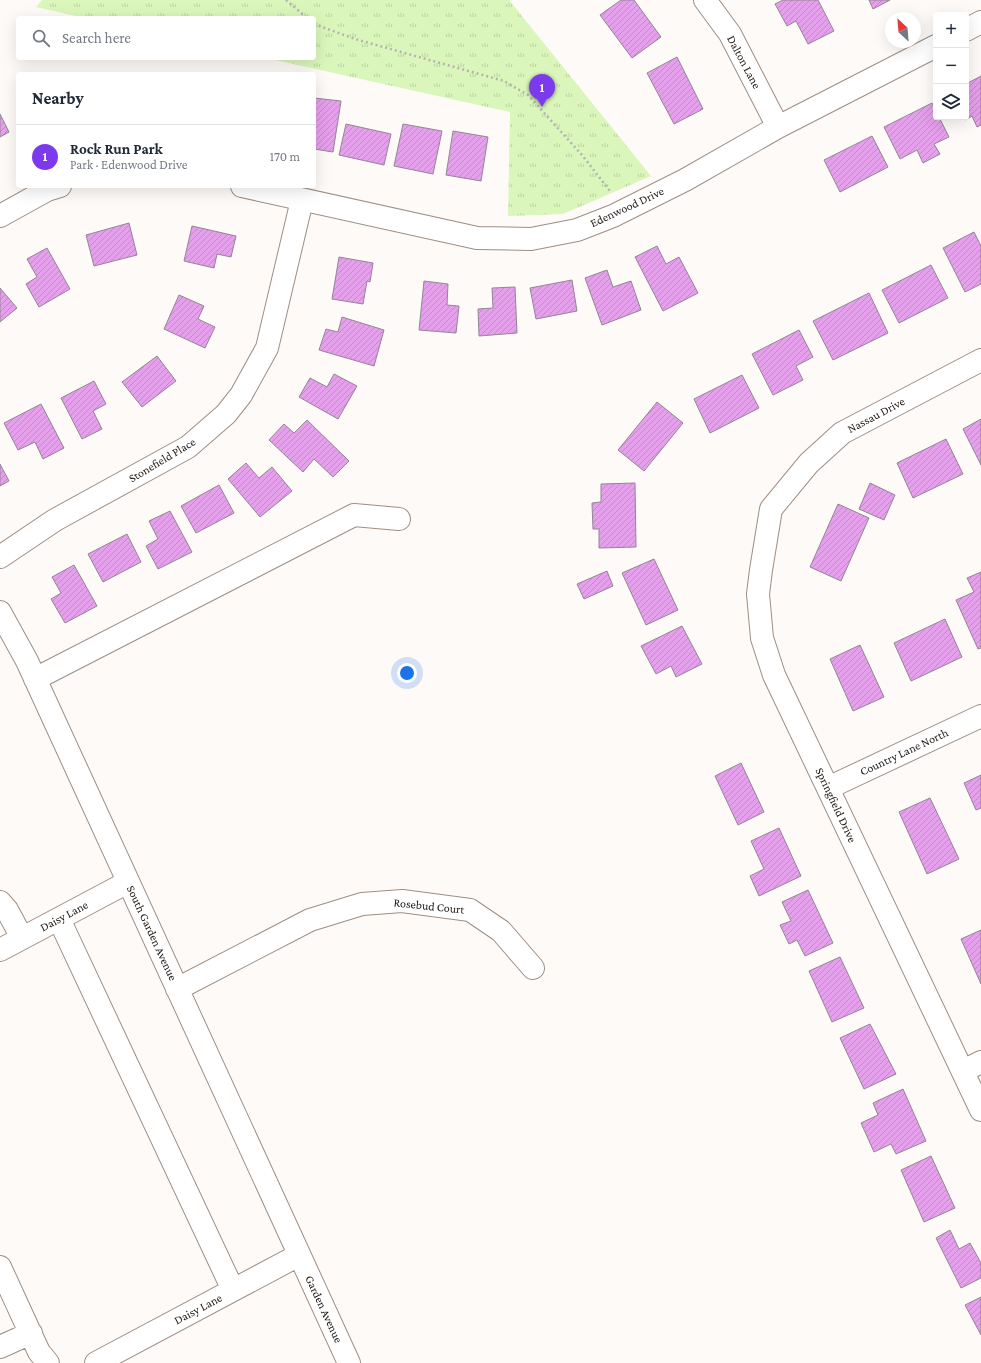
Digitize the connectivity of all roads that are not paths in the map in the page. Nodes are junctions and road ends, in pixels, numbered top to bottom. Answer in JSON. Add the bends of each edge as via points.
{"nodes":[{"id":1,"x":705,"y":0,"type":"edge"},
{"id":2,"x":981,"y":22,"type":"edge"},
{"id":3,"x":969,"y":28,"type":"edge"},
{"id":4,"x":933,"y":48,"type":"edge"},
{"id":5,"x":778,"y":127,"type":"junction"},
{"id":6,"x":54,"y":188,"type":"edge"},
{"id":7,"x":251,"y":188,"type":"edge"},
{"id":8,"x":302,"y":200,"type":"junction"},
{"id":9,"x":0,"y":216,"type":"edge"},
{"id":10,"x":981,"y":360,"type":"edge"},
{"id":11,"x":786,"y":491,"type":"joint"},
{"id":12,"x":400,"y":519,"type":"dead end"},
{"id":13,"x":0,"y":557,"type":"edge"},
{"id":14,"x":0,"y":612,"type":"edge"},
{"id":15,"x":35,"y":679,"type":"junction"},
{"id":16,"x":981,"y":716,"type":"edge"},
{"id":17,"x":828,"y":788,"type":"junction"},
{"id":18,"x":128,"y":882,"type":"junction"},
{"id":19,"x":0,"y":902,"type":"edge"},
{"id":20,"x":59,"y":919,"type":"junction"},
{"id":21,"x":22,"y":938,"type":"junction"},
{"id":22,"x":0,"y":950,"type":"edge"},
{"id":23,"x":533,"y":968,"type":"dead end"},
{"id":24,"x":177,"y":989,"type":"junction"},
{"id":25,"x":972,"y":1067,"type":"edge"},
{"id":26,"x":981,"y":1110,"type":"edge"},
{"id":27,"x":299,"y":1255,"type":"junction"},
{"id":28,"x":0,"y":1267,"type":"edge"},
{"id":29,"x":233,"y":1290,"type":"junction"},
{"id":30,"x":31,"y":1333,"type":"junction"},
{"id":31,"x":0,"y":1347,"type":"edge"},
{"id":32,"x":48,"y":1363,"type":"edge"},
{"id":33,"x":96,"y":1363,"type":"edge"},
{"id":34,"x":349,"y":1363,"type":"edge"}],
"edges":[{"from":1,"to":5,"type":"street","name":"Dalton Lane","via":[[730,34]]},
{"from":2,"to":3,"type":"street"},
{"from":4,"to":5,"type":"street","name":"Edenwood Drive"},
{"from":5,"to":8,"type":"street","name":"Edenwood Drive","via":[[624,211],[577,230],[531,239],[477,238]]},
{"from":6,"to":9,"type":"street"},
{"from":7,"to":8,"type":"street","name":"Edenwood Drive"},
{"from":8,"to":13,"type":"street","name":"Stonefield Place","via":[[267,348],[241,395],[226,414],[188,447],[55,520]]},
{"from":10,"to":11,"type":"street","name":"Nassau Drive","via":[[842,433],[809,463]]},
{"from":11,"to":17,"type":"street","name":"Springfield Drive","via":[[771,509],[761,570],[758,594],[762,638],[774,675]]},
{"from":12,"to":15,"type":"street","via":[[354,514]]},
{"from":14,"to":15,"type":"street","name":"South Garden Avenue"},
{"from":15,"to":18,"type":"street","name":"South Garden Avenue"},
{"from":16,"to":17,"type":"street","name":"Country Lane North"},
{"from":17,"to":25,"type":"street","name":"Springfield Drive"},
{"from":18,"to":20,"type":"street","name":"Daisy Lane"},
{"from":18,"to":24,"type":"street","name":"South Garden Avenue"},
{"from":19,"to":21,"type":"street"},
{"from":20,"to":21,"type":"street","name":"Daisy Lane"},
{"from":20,"to":29,"type":"street"},
{"from":21,"to":22,"type":"street","name":"Daisy Lane"},
{"from":23,"to":24,"type":"street","name":"Rosebud Court","via":[[501,931],[470,910],[402,901],[362,904],[310,920]]},
{"from":24,"to":27,"type":"street","name":"South Garden Avenue"},
{"from":25,"to":26,"type":"street","name":"Springfield Drive"},
{"from":27,"to":29,"type":"street","name":"Daisy Lane"},
{"from":27,"to":34,"type":"street","name":"Garden Avenue"},
{"from":28,"to":30,"type":"street"},
{"from":29,"to":33,"type":"street","name":"Daisy Lane"},
{"from":30,"to":31,"type":"street"},
{"from":30,"to":32,"type":"street","via":[[39,1352]]}]}
